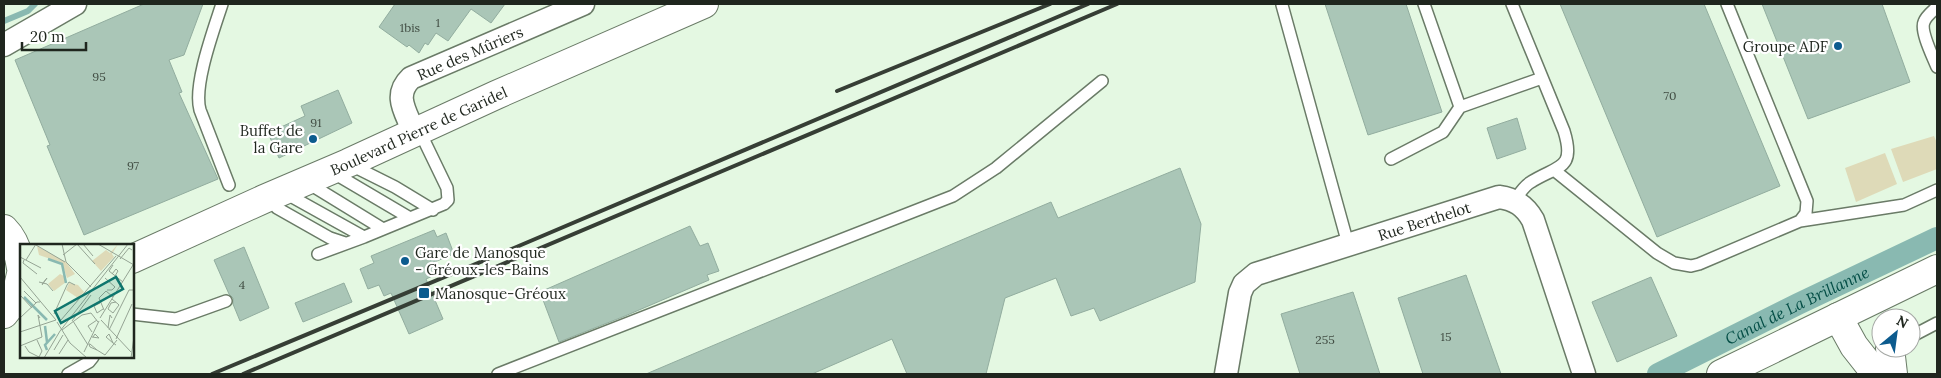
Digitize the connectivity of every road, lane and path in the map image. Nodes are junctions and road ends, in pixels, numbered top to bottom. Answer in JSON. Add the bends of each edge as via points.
{"nodes":[{"id":1,"x":75,"y":4,"type":"edge"},
{"id":2,"x":222,"y":4,"type":"edge"},
{"id":3,"x":583,"y":4,"type":"edge"},
{"id":4,"x":704,"y":4,"type":"edge"},
{"id":5,"x":1424,"y":4,"type":"edge"},
{"id":6,"x":1512,"y":4,"type":"edge"},
{"id":7,"x":1727,"y":4,"type":"edge"},
{"id":8,"x":1282,"y":5,"type":"edge"},
{"id":9,"x":1937,"y":7,"type":"edge"},
{"id":10,"x":4,"y":45,"type":"edge"},
{"id":11,"x":1937,"y":67,"type":"edge"},
{"id":12,"x":1542,"y":78,"type":"junction"},
{"id":13,"x":1102,"y":81,"type":"dead end"},
{"id":14,"x":1460,"y":107,"type":"junction"},
{"id":15,"x":417,"y":131,"type":"junction"},
{"id":16,"x":1391,"y":159,"type":"dead end"},
{"id":17,"x":1554,"y":170,"type":"junction"},
{"id":18,"x":307,"y":180,"type":"junction"},
{"id":19,"x":229,"y":185,"type":"dead end"},
{"id":20,"x":1937,"y":190,"type":"edge"},
{"id":21,"x":1515,"y":200,"type":"junction"},
{"id":22,"x":433,"y":210,"type":"junction"},
{"id":23,"x":410,"y":218,"type":"junction"},
{"id":24,"x":1800,"y":221,"type":"junction"},
{"id":25,"x":383,"y":229,"type":"junction"},
{"id":26,"x":364,"y":237,"type":"junction"},
{"id":27,"x":344,"y":243,"type":"junction"},
{"id":28,"x":1348,"y":244,"type":"junction"},
{"id":29,"x":318,"y":254,"type":"dead end"},
{"id":30,"x":134,"y":258,"type":"edge"},
{"id":31,"x":1937,"y":269,"type":"edge"},
{"id":32,"x":226,"y":301,"type":"dead end"},
{"id":33,"x":1884,"y":307,"type":"edge"},
{"id":34,"x":134,"y":314,"type":"edge"},
{"id":35,"x":1838,"y":317,"type":"junction"},
{"id":36,"x":1937,"y":323,"type":"edge"},
{"id":37,"x":1921,"y":331,"type":"edge"},
{"id":38,"x":92,"y":358,"type":"edge"},
{"id":39,"x":1891,"y":358,"type":"edge"},
{"id":40,"x":68,"y":374,"type":"edge"},
{"id":41,"x":498,"y":374,"type":"edge"},
{"id":42,"x":1226,"y":374,"type":"edge"},
{"id":43,"x":1584,"y":374,"type":"edge"},
{"id":44,"x":1722,"y":374,"type":"edge"},
{"id":45,"x":1876,"y":374,"type":"edge"},
{"id":46,"x":1893,"y":374,"type":"edge"}],
"edges":[{"from":1,"to":10,"type":"street"},
{"from":2,"to":19,"type":"lane","via":[[198,99]]},
{"from":3,"to":15,"type":"street","name":"Rue des Mûriers","via":[[411,78],[402,89],[402,102]]},
{"from":4,"to":15,"type":"street","name":"Boulevard Pierre de Garidel"},
{"from":5,"to":14,"type":"lane"},
{"from":6,"to":12,"type":"lane"},
{"from":7,"to":24,"type":"lane","via":[[1807,201],[1806,213]]},
{"from":8,"to":28,"type":"lane"},
{"from":9,"to":11,"type":"lane","via":[[1923,23],[1923,32]]},
{"from":12,"to":14,"type":"lane"},
{"from":12,"to":17,"type":"lane","via":[[1570,151],[1566,160]]},
{"from":13,"to":41,"type":"lane","via":[[996,168],[953,196]]},
{"from":14,"to":16,"type":"lane","via":[[1444,132]]},
{"from":15,"to":18,"type":"street","name":"Boulevard Pierre de Garidel"},
{"from":15,"to":22,"type":"lane","via":[[447,188],[448,200]]},
{"from":17,"to":21,"type":"lane","via":[[1530,182]]},
{"from":17,"to":24,"type":"lane","via":[[1657,253],[1683,265],[1705,262]]},
{"from":18,"to":22,"type":"lane","via":[[395,187]]},
{"from":18,"to":23,"type":"lane"},
{"from":18,"to":25,"type":"lane"},
{"from":18,"to":26,"type":"lane"},
{"from":18,"to":27,"type":"lane","via":[[277,208]]},
{"from":18,"to":30,"type":"street","name":"Boulevard Pierre de Garidel"},
{"from":20,"to":24,"type":"lane","via":[[1898,206]]},
{"from":21,"to":28,"type":"street","name":"Rue Berthelot","via":[[1489,199]]},
{"from":21,"to":43,"type":"street","via":[[1533,220]]},
{"from":22,"to":23,"type":"lane"},
{"from":23,"to":25,"type":"lane"},
{"from":25,"to":26,"type":"lane"},
{"from":26,"to":27,"type":"lane"},
{"from":27,"to":29,"type":"lane"},
{"from":28,"to":42,"type":"street","name":"Rue Berthelot","via":[[1261,271],[1248,280],[1238,298]]},
{"from":31,"to":33,"type":"street"},
{"from":32,"to":34,"type":"lane","via":[[176,319]]},
{"from":33,"to":35,"type":"street"},
{"from":35,"to":44,"type":"street"},
{"from":35,"to":45,"type":"street","via":[[1854,346]]},
{"from":36,"to":37,"type":"lane"},
{"from":38,"to":40,"type":"lane"},
{"from":39,"to":46,"type":"street"}]}
